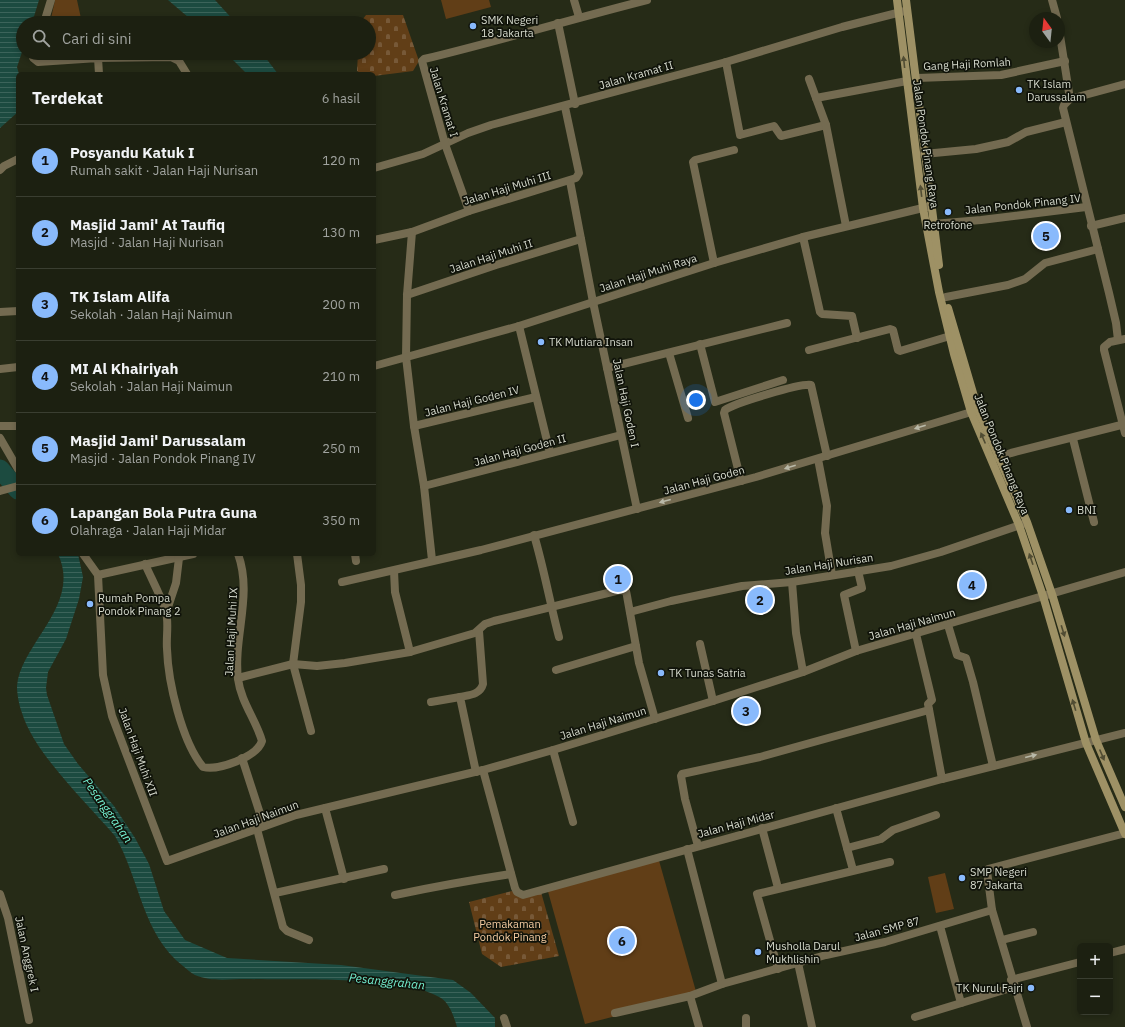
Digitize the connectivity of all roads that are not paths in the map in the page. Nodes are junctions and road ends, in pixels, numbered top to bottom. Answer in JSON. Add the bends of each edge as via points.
{"nodes":[{"id":1,"x":51,"y":0,"type":"edge"},
{"id":2,"x":574,"y":0,"type":"edge"},
{"id":3,"x":647,"y":0,"type":"edge"},
{"id":4,"x":897,"y":0,"type":"edge"},
{"id":5,"x":906,"y":0,"type":"edge"},
{"id":6,"x":1052,"y":0,"type":"edge"},
{"id":7,"x":908,"y":11,"type":"junction"},
{"id":8,"x":899,"y":12,"type":"junction"},
{"id":9,"x":1055,"y":12,"type":"edge"},
{"id":10,"x":46,"y":16,"type":"edge"},
{"id":11,"x":579,"y":17,"type":"junction"},
{"id":12,"x":558,"y":23,"type":"junction"},
{"id":13,"x":1062,"y":48,"type":"edge"},
{"id":14,"x":36,"y":60,"type":"edge"},
{"id":15,"x":68,"y":60,"type":"edge"},
{"id":16,"x":98,"y":60,"type":"edge"},
{"id":17,"x":176,"y":60,"type":"edge"},
{"id":18,"x":1064,"y":61,"type":"junction"},
{"id":19,"x":726,"y":62,"type":"junction"},
{"id":20,"x":99,"y":72,"type":"edge"},
{"id":21,"x":186,"y":72,"type":"edge"},
{"id":22,"x":917,"y":78,"type":"junction"},
{"id":23,"x":809,"y":79,"type":"dead end"},
{"id":24,"x":907,"y":81,"type":"junction"},
{"id":25,"x":1125,"y":84,"type":"edge"},
{"id":26,"x":816,"y":98,"type":"junction"},
{"id":27,"x":1070,"y":99,"type":"junction"},
{"id":28,"x":575,"y":104,"type":"junction"},
{"id":29,"x":565,"y":107,"type":"junction"},
{"id":30,"x":921,"y":117,"type":"junction"},
{"id":31,"x":911,"y":118,"type":"junction"},
{"id":32,"x":1066,"y":122,"type":"junction"},
{"id":33,"x":826,"y":125,"type":"junction"},
{"id":34,"x":445,"y":144,"type":"junction"},
{"id":35,"x":734,"y":150,"type":"dead end"},
{"id":36,"x":924,"y":154,"type":"junction"},
{"id":37,"x":16,"y":160,"type":"edge"},
{"id":38,"x":376,"y":167,"type":"edge"},
{"id":39,"x":0,"y":170,"type":"edge"},
{"id":40,"x":570,"y":181,"type":"junction"},
{"id":41,"x":927,"y":207,"type":"junction"},
{"id":42,"x":1086,"y":207,"type":"junction"},
{"id":43,"x":469,"y":211,"type":"junction"},
{"id":44,"x":1125,"y":218,"type":"edge"},
{"id":45,"x":933,"y":224,"type":"junction"},
{"id":46,"x":846,"y":226,"type":"junction"},
{"id":47,"x":1092,"y":226,"type":"junction"},
{"id":48,"x":412,"y":232,"type":"junction"},
{"id":49,"x":803,"y":237,"type":"junction"},
{"id":50,"x":581,"y":239,"type":"junction"},
{"id":51,"x":376,"y":240,"type":"edge"},
{"id":52,"x":1098,"y":249,"type":"junction"},
{"id":53,"x":714,"y":263,"type":"junction"},
{"id":54,"x":407,"y":295,"type":"junction"},
{"id":55,"x":946,"y":297,"type":"junction"},
{"id":56,"x":593,"y":302,"type":"junction"},
{"id":57,"x":16,"y":311,"type":"edge"},
{"id":58,"x":0,"y":312,"type":"edge"},
{"id":59,"x":788,"y":323,"type":"dead end"},
{"id":60,"x":519,"y":326,"type":"junction"},
{"id":61,"x":950,"y":336,"type":"junction"},
{"id":62,"x":857,"y":338,"type":"junction"},
{"id":63,"x":1121,"y":340,"type":"edge"},
{"id":64,"x":700,"y":344,"type":"junction"},
{"id":65,"x":809,"y":350,"type":"dead end"},
{"id":66,"x":669,"y":353,"type":"junction"},
{"id":67,"x":406,"y":357,"type":"junction"},
{"id":68,"x":376,"y":365,"type":"edge"},
{"id":69,"x":16,"y":367,"type":"edge"},
{"id":70,"x":607,"y":368,"type":"junction"},
{"id":71,"x":0,"y":369,"type":"edge"},
{"id":72,"x":783,"y":380,"type":"dead end"},
{"id":73,"x":536,"y":397,"type":"junction"},
{"id":74,"x":975,"y":411,"type":"junction"},
{"id":75,"x":688,"y":418,"type":"dead end"},
{"id":76,"x":1124,"y":424,"type":"edge"},
{"id":77,"x":0,"y":426,"type":"edge"},
{"id":78,"x":16,"y":426,"type":"edge"},
{"id":79,"x":414,"y":426,"type":"junction"},
{"id":80,"x":1125,"y":433,"type":"edge"},
{"id":81,"x":621,"y":435,"type":"junction"},
{"id":82,"x":0,"y":438,"type":"edge"},
{"id":83,"x":1073,"y":438,"type":"junction"},
{"id":84,"x":550,"y":453,"type":"junction"},
{"id":85,"x":828,"y":456,"type":"junction"},
{"id":86,"x":995,"y":458,"type":"junction"},
{"id":87,"x":818,"y":459,"type":"junction"},
{"id":88,"x":16,"y":466,"type":"edge"},
{"id":89,"x":741,"y":481,"type":"junction"},
{"id":90,"x":424,"y":486,"type":"junction"},
{"id":91,"x":16,"y":487,"type":"edge"},
{"id":92,"x":0,"y":491,"type":"edge"},
{"id":93,"x":637,"y":509,"type":"junction"},
{"id":94,"x":1027,"y":522,"type":"junction"},
{"id":95,"x":1094,"y":522,"type":"dead end"},
{"id":96,"x":1019,"y":525,"type":"junction"},
{"id":97,"x":534,"y":535,"type":"junction"},
{"id":98,"x":85,"y":556,"type":"edge"},
{"id":99,"x":179,"y":556,"type":"edge"},
{"id":100,"x":239,"y":556,"type":"edge"},
{"id":101,"x":297,"y":556,"type":"edge"},
{"id":102,"x":432,"y":560,"type":"junction"},
{"id":103,"x":146,"y":564,"type":"junction"},
{"id":104,"x":394,"y":571,"type":"junction"},
{"id":105,"x":858,"y":571,"type":"junction"},
{"id":106,"x":1125,"y":572,"type":"edge"},
{"id":107,"x":98,"y":575,"type":"junction"},
{"id":108,"x":832,"y":575,"type":"junction"},
{"id":109,"x":342,"y":582,"type":"dead end"},
{"id":110,"x":792,"y":582,"type":"junction"},
{"id":111,"x":1052,"y":594,"type":"junction"},
{"id":112,"x":1043,"y":596,"type":"junction"},
{"id":113,"x":550,"y":607,"type":"junction"},
{"id":114,"x":630,"y":612,"type":"junction"},
{"id":115,"x":166,"y":613,"type":"junction"},
{"id":116,"x":948,"y":625,"type":"junction"},
{"id":117,"x":478,"y":631,"type":"junction"},
{"id":118,"x":916,"y":634,"type":"junction"},
{"id":119,"x":559,"y":637,"type":"dead end"},
{"id":120,"x":700,"y":644,"type":"dead end"},
{"id":121,"x":636,"y":646,"type":"junction"},
{"id":122,"x":410,"y":652,"type":"junction"},
{"id":123,"x":856,"y":652,"type":"junction"},
{"id":124,"x":293,"y":664,"type":"junction"},
{"id":125,"x":556,"y":670,"type":"dead end"},
{"id":126,"x":802,"y":672,"type":"junction"},
{"id":127,"x":238,"y":678,"type":"junction"},
{"id":128,"x":460,"y":697,"type":"junction"},
{"id":129,"x":713,"y":701,"type":"junction"},
{"id":130,"x":431,"y":702,"type":"dead end"},
{"id":131,"x":930,"y":710,"type":"junction"},
{"id":132,"x":655,"y":719,"type":"junction"},
{"id":133,"x":310,"y":731,"type":"dead end"},
{"id":134,"x":1125,"y":733,"type":"edge"},
{"id":135,"x":1096,"y":740,"type":"junction"},
{"id":136,"x":1086,"y":743,"type":"junction"},
{"id":137,"x":553,"y":750,"type":"junction"},
{"id":138,"x":242,"y":758,"type":"junction"},
{"id":139,"x":993,"y":766,"type":"junction"},
{"id":140,"x":480,"y":771,"type":"junction"},
{"id":141,"x":942,"y":779,"type":"junction"},
{"id":142,"x":1125,"y":807,"type":"edge"},
{"id":143,"x":325,"y":808,"type":"junction"},
{"id":144,"x":836,"y":808,"type":"junction"},
{"id":145,"x":936,"y":815,"type":"dead end"},
{"id":146,"x":573,"y":822,"type":"dead end"},
{"id":147,"x":260,"y":828,"type":"junction"},
{"id":148,"x":762,"y":828,"type":"junction"},
{"id":149,"x":1125,"y":833,"type":"edge"},
{"id":150,"x":698,"y":846,"type":"junction"},
{"id":151,"x":847,"y":848,"type":"junction"},
{"id":152,"x":686,"y":849,"type":"junction"},
{"id":153,"x":167,"y":861,"type":"joint"},
{"id":154,"x":890,"y":862,"type":"dead end"},
{"id":155,"x":384,"y":869,"type":"dead end"},
{"id":156,"x":853,"y":870,"type":"junction"},
{"id":157,"x":511,"y":874,"type":"junction"},
{"id":158,"x":344,"y":879,"type":"junction"},
{"id":159,"x":778,"y":888,"type":"junction"},
{"id":160,"x":275,"y":893,"type":"junction"},
{"id":161,"x":0,"y":894,"type":"edge"},
{"id":162,"x":395,"y":895,"type":"dead end"},
{"id":163,"x":992,"y":910,"type":"junction"},
{"id":164,"x":940,"y":926,"type":"junction"},
{"id":165,"x":1033,"y":932,"type":"dead end"},
{"id":166,"x":309,"y":940,"type":"dead end"},
{"id":167,"x":1002,"y":940,"type":"junction"},
{"id":168,"x":1125,"y":949,"type":"edge"},
{"id":169,"x":1113,"y":952,"type":"edge"},
{"id":170,"x":798,"y":963,"type":"junction"},
{"id":171,"x":1077,"y":963,"type":"edge"},
{"id":172,"x":778,"y":969,"type":"junction"},
{"id":173,"x":722,"y":984,"type":"junction"},
{"id":174,"x":1013,"y":984,"type":"junction"},
{"id":175,"x":690,"y":996,"type":"junction"},
{"id":176,"x":961,"y":1003,"type":"junction"},
{"id":177,"x":615,"y":1013,"type":"dead end"},
{"id":178,"x":915,"y":1017,"type":"dead end"},
{"id":179,"x":504,"y":1018,"type":"dead end"},
{"id":180,"x":746,"y":1018,"type":"dead end"},
{"id":181,"x":29,"y":1020,"type":"dead end"},
{"id":182,"x":507,"y":1027,"type":"edge"},
{"id":183,"x":699,"y":1027,"type":"edge"},
{"id":184,"x":746,"y":1027,"type":"edge"},
{"id":185,"x":812,"y":1027,"type":"edge"},
{"id":186,"x":1026,"y":1027,"type":"edge"}],
"edges":[{"from":1,"to":10,"type":"street"},
{"from":2,"to":11,"type":"street"},
{"from":3,"to":11,"type":"street","name":"Jalan Kramat I"},
{"from":4,"to":8,"type":"main road","name":"Jalan Pondok Pinang Raya"},
{"from":5,"to":7,"type":"main road","name":"Jalan Pondok Pinang Raya"},
{"from":6,"to":9,"type":"street"},
{"from":7,"to":8,"type":"street","name":"Jalan Kramat II"},
{"from":7,"to":22,"type":"main road","name":"Jalan Pondok Pinang Raya"},
{"from":8,"to":19,"type":"street","name":"Jalan Kramat II"},
{"from":24,"to":8,"type":"main road","name":"Jalan Pondok Pinang Raya","one_way":true},
{"from":11,"to":12,"type":"street","name":"Jalan Kramat I"},
{"from":12,"to":28,"type":"street"},
{"from":12,"to":34,"type":"street","name":"Jalan Kramat I","via":[[422,61]]},
{"from":13,"to":18,"type":"street"},
{"from":14,"to":15,"type":"street"},
{"from":16,"to":20,"type":"street"},
{"from":17,"to":21,"type":"street"},
{"from":18,"to":22,"type":"street","name":"Gang Haji Romlah","via":[[1001,75]]},
{"from":18,"to":27,"type":"street"},
{"from":19,"to":28,"type":"street","name":"Jalan Kramat II"},
{"from":19,"to":33,"type":"street","via":[[740,134],[774,126],[781,136]]},
{"from":22,"to":30,"type":"main road","name":"Jalan Pondok Pinang Raya"},
{"from":23,"to":26,"type":"street"},
{"from":24,"to":26,"type":"street"},
{"from":24,"to":31,"type":"main road","name":"Jalan Pondok Pinang Raya"},
{"from":25,"to":27,"type":"street"},
{"from":26,"to":33,"type":"street"},
{"from":27,"to":32,"type":"street","via":[[1063,108]]},
{"from":28,"to":29,"type":"street","name":"Jalan Kramat II"},
{"from":29,"to":34,"type":"street","name":"Jalan Kramat II","via":[[491,125]]},
{"from":29,"to":40,"type":"street","via":[[579,173]]},
{"from":30,"to":31,"type":"main road"},
{"from":30,"to":36,"type":"main road","name":"Jalan Pondok Pinang Raya"},
{"from":41,"to":31,"type":"main road","name":"Jalan Pondok Pinang Raya","one_way":true},
{"from":32,"to":36,"type":"street","via":[[1026,132],[1008,142],[976,149]]},
{"from":32,"to":42,"type":"street"},
{"from":33,"to":46,"type":"street"},
{"from":34,"to":38,"type":"street","name":"Jalan Kramat II","via":[[423,154]]},
{"from":34,"to":43,"type":"street","name":"Jalan Kramat I"},
{"from":35,"to":53,"type":"street","via":[[694,162]]},
{"from":36,"to":41,"type":"main road","name":"Jalan Pondok Pinang Raya"},
{"from":37,"to":39,"type":"street"},
{"from":40,"to":43,"type":"street","name":"Jalan Haji Muhi III"},
{"from":40,"to":50,"type":"street","name":"Jalan Haji Goden I"},
{"from":41,"to":45,"type":"main road","name":"Jalan Pondok Pinang Raya"},
{"from":41,"to":46,"type":"street","name":"Jalan Haji Muhi Raya"},
{"from":41,"to":61,"type":"main road","name":"Jalan Pondok Pinang Raya","via":[[939,292]]},
{"from":42,"to":45,"type":"street","name":"Jalan Pondok Pinang IV"},
{"from":42,"to":47,"type":"street","name":"Jalan Pondok Pinang IV"},
{"from":43,"to":48,"type":"street","name":"Jalan Haji Muhi III"},
{"from":44,"to":47,"type":"street"},
{"from":45,"to":55,"type":"main road","name":"Jalan Pondok Pinang Raya"},
{"from":46,"to":49,"type":"street","name":"Jalan Haji Muhi Raya"},
{"from":47,"to":52,"type":"street","name":"Jalan Pondok Pinang IV"},
{"from":48,"to":51,"type":"street","name":"Jalan Haji Muhi III"},
{"from":48,"to":54,"type":"street"},
{"from":49,"to":53,"type":"street","name":"Jalan Haji Muhi Raya"},
{"from":49,"to":62,"type":"street","via":[[820,312],[852,316]]},
{"from":50,"to":54,"type":"street","name":"Jalan Haji Muhi II"},
{"from":50,"to":56,"type":"street","name":"Jalan Haji Goden I"},
{"from":52,"to":55,"type":"street","via":[[1045,263],[1025,279],[1008,285]]},
{"from":52,"to":63,"type":"street","name":"Jalan Pondok Pinang IV"},
{"from":53,"to":56,"type":"street","name":"Jalan Haji Muhi Raya"},
{"from":54,"to":67,"type":"street"},
{"from":55,"to":74,"type":"main road","name":"Jalan Pondok Pinang Raya"},
{"from":56,"to":60,"type":"street","name":"Jalan Haji Muhi Raya"},
{"from":56,"to":70,"type":"street","name":"Jalan Haji Goden I"},
{"from":57,"to":58,"type":"street"},
{"from":59,"to":64,"type":"street"},
{"from":60,"to":67,"type":"street","name":"Jalan Haji Muhi Raya"},
{"from":60,"to":73,"type":"street"},
{"from":61,"to":62,"type":"street","via":[[900,351],[892,329]]},
{"from":61,"to":74,"type":"main road","name":"Jalan Pondok Pinang Raya"},
{"from":62,"to":65,"type":"street"},
{"from":63,"to":76,"type":"street","via":[[1106,345],[1104,350]]},
{"from":64,"to":66,"type":"street"},
{"from":64,"to":72,"type":"street","via":[[715,402]]},
{"from":66,"to":70,"type":"street"},
{"from":66,"to":75,"type":"street"},
{"from":67,"to":68,"type":"street","name":"Jalan Haji Muhi Raya"},
{"from":67,"to":79,"type":"street"},
{"from":69,"to":71,"type":"street"},
{"from":70,"to":81,"type":"street","name":"Jalan Haji Goden I"},
{"from":73,"to":79,"type":"street","name":"Jalan Haji Goden IV"},
{"from":73,"to":84,"type":"street"},
{"from":74,"to":85,"type":"street","name":"Jalan Haji Goden","one_way":true},
{"from":74,"to":86,"type":"main road","name":"Jalan Pondok Pinang Raya"},
{"from":76,"to":80,"type":"street"},
{"from":76,"to":83,"type":"street"},
{"from":77,"to":78,"type":"street"},
{"from":79,"to":90,"type":"street"},
{"from":81,"to":84,"type":"street","name":"Jalan Haji Goden II"},
{"from":81,"to":93,"type":"street","name":"Jalan Haji Goden I"},
{"from":82,"to":88,"type":"street"},
{"from":83,"to":86,"type":"street"},
{"from":83,"to":95,"type":"street"},
{"from":84,"to":90,"type":"street","name":"Jalan Haji Goden II"},
{"from":85,"to":87,"type":"street","name":"Jalan Haji Goden"},
{"from":85,"to":89,"type":"street","via":[[811,385],[805,384],[725,410]]},
{"from":86,"to":94,"type":"main road","name":"Jalan Pondok Pinang Raya"},
{"from":86,"to":96,"type":"main road","name":"Jalan Pondok Pinang Raya"},
{"from":87,"to":89,"type":"street","name":"Jalan Haji Goden","one_way":true},
{"from":87,"to":108,"type":"street","via":[[827,506],[824,526]]},
{"from":89,"to":93,"type":"street","name":"Jalan Haji Goden","one_way":true},
{"from":90,"to":102,"type":"street"},
{"from":91,"to":92,"type":"street"},
{"from":93,"to":97,"type":"street","name":"Jalan Haji Goden"},
{"from":94,"to":96,"type":"street","name":"Jalan Haji Nurisan"},
{"from":94,"to":111,"type":"main road","name":"Jalan Pondok Pinang Raya"},
{"from":96,"to":105,"type":"street","name":"Jalan Haji Nurisan","via":[[941,552],[891,566]]},
{"from":112,"to":96,"type":"main road","name":"Jalan Pondok Pinang Raya","one_way":true},
{"from":97,"to":102,"type":"street","name":"Jalan Haji Goden"},
{"from":97,"to":113,"type":"street"},
{"from":98,"to":107,"type":"street"},
{"from":99,"to":103,"type":"street"},
{"from":99,"to":115,"type":"street","name":"Jalan Haji Muhi IX","via":[[176,583]]},
{"from":100,"to":127,"type":"street","name":"Jalan Haji Muhi IX","via":[[245,582],[238,648]]},
{"from":101,"to":124,"type":"street","via":[[301,602]]},
{"from":102,"to":104,"type":"street","name":"Jalan Haji Goden"},
{"from":103,"to":107,"type":"street"},
{"from":103,"to":115,"type":"street","name":"Jalan Haji Muhi IX"},
{"from":104,"to":109,"type":"street","name":"Jalan Haji Goden"},
{"from":104,"to":122,"type":"street","via":[[394,587]]},
{"from":105,"to":108,"type":"street","name":"Jalan Haji Nurisan"},
{"from":105,"to":123,"type":"street","via":[[862,588],[844,595]]},
{"from":106,"to":111,"type":"street","name":"Jalan Haji Naimun"},
{"from":107,"to":153,"type":"street","name":"Jalan Haji Muhi XII","via":[[103,675],[112,716]]},
{"from":108,"to":110,"type":"street","name":"Jalan Haji Nurisan"},
{"from":110,"to":114,"type":"street","name":"Jalan Haji Nurisan","via":[[742,586]]},
{"from":110,"to":126,"type":"street"},
{"from":111,"to":112,"type":"street","name":"Jalan Haji Naimun"},
{"from":111,"to":135,"type":"main road","name":"Jalan Pondok Pinang Raya","one_way":true},
{"from":112,"to":116,"type":"street","name":"Jalan Haji Naimun"},
{"from":136,"to":112,"type":"main road","name":"Jalan Pondok Pinang Raya","one_way":true},
{"from":113,"to":114,"type":"street","via":[[620,590],[626,591]]},
{"from":113,"to":117,"type":"street","via":[[494,620]]},
{"from":113,"to":119,"type":"street"},
{"from":114,"to":121,"type":"street"},
{"from":115,"to":138,"type":"street","name":"Jalan Haji Muhi IX","via":[[168,665],[175,700],[198,761],[203,767],[210,769]]},
{"from":116,"to":118,"type":"street","name":"Jalan Haji Naimun"},
{"from":116,"to":139,"type":"street","via":[[957,655],[966,658]]},
{"from":117,"to":122,"type":"street"},
{"from":117,"to":128,"type":"street","via":[[483,684],[477,693]]},
{"from":118,"to":123,"type":"street","name":"Jalan Haji Naimun"},
{"from":118,"to":131,"type":"street","via":[[932,700],[929,702]]},
{"from":120,"to":129,"type":"street"},
{"from":121,"to":125,"type":"street"},
{"from":121,"to":132,"type":"street"},
{"from":122,"to":124,"type":"street","via":[[317,666]]},
{"from":123,"to":126,"type":"street","name":"Jalan Haji Naimun"},
{"from":124,"to":127,"type":"street"},
{"from":124,"to":133,"type":"street"},
{"from":126,"to":129,"type":"street","name":"Jalan Haji Naimun"},
{"from":127,"to":138,"type":"street","name":"Jalan Haji Muhi IX","via":[[242,695],[262,742],[257,750]]},
{"from":128,"to":130,"type":"street"},
{"from":128,"to":140,"type":"street","name":"Jalan Haji Midar"},
{"from":129,"to":132,"type":"street","name":"Jalan Haji Naimun"},
{"from":131,"to":141,"type":"street"},
{"from":131,"to":150,"type":"street","via":[[760,757],[682,774],[685,799]]},
{"from":132,"to":137,"type":"street","name":"Jalan Haji Naimun"},
{"from":134,"to":135,"type":"street","name":"Jalan Haji Midar"},
{"from":135,"to":136,"type":"street","name":"Jalan Haji Midar"},
{"from":135,"to":142,"type":"main road","name":"Jalan Pondok Pinang Raya","one_way":true},
{"from":139,"to":136,"type":"street","name":"Jalan Haji Midar","one_way":true},
{"from":136,"to":149,"type":"main road","name":"Jalan Pondok Pinang Raya"},
{"from":137,"to":140,"type":"street","name":"Jalan Haji Naimun"},
{"from":137,"to":146,"type":"street"},
{"from":138,"to":147,"type":"street"},
{"from":139,"to":141,"type":"street","name":"Jalan Haji Midar"},
{"from":140,"to":143,"type":"street","name":"Jalan Haji Naimun"},
{"from":140,"to":157,"type":"street","name":"Jalan Haji Midar"},
{"from":141,"to":144,"type":"street","name":"Jalan Haji Midar"},
{"from":143,"to":147,"type":"street","name":"Jalan Haji Naimun"},
{"from":143,"to":158,"type":"street"},
{"from":144,"to":148,"type":"street","name":"Jalan Haji Midar"},
{"from":144,"to":151,"type":"street"},
{"from":145,"to":151,"type":"street","via":[[893,830],[881,839]]},
{"from":147,"to":153,"type":"street","name":"Jalan Haji Naimun"},
{"from":147,"to":160,"type":"street"},
{"from":148,"to":150,"type":"street","name":"Jalan Haji Midar"},
{"from":148,"to":159,"type":"street"},
{"from":149,"to":163,"type":"street","via":[[988,869]]},
{"from":150,"to":152,"type":"street","name":"Jalan Haji Midar"},
{"from":151,"to":156,"type":"street"},
{"from":152,"to":157,"type":"street","name":"Jalan Haji Midar","via":[[524,895],[517,892]]},
{"from":152,"to":173,"type":"street"},
{"from":154,"to":156,"type":"street"},
{"from":155,"to":158,"type":"street"},
{"from":156,"to":159,"type":"street"},
{"from":157,"to":162,"type":"street"},
{"from":158,"to":160,"type":"street"},
{"from":159,"to":172,"type":"street","via":[[758,893],[757,896]]},
{"from":160,"to":166,"type":"street","via":[[283,927]]},
{"from":161,"to":181,"type":"street","name":"Jalan Anggrek I","via":[[8,918]]},
{"from":163,"to":164,"type":"street","name":"Jalan SMP 87"},
{"from":163,"to":167,"type":"street"},
{"from":164,"to":170,"type":"street","name":"Jalan SMP 87"},
{"from":164,"to":176,"type":"street"},
{"from":165,"to":167,"type":"street"},
{"from":167,"to":174,"type":"street"},
{"from":168,"to":169,"type":"street"},
{"from":170,"to":172,"type":"street","name":"Jalan SMP 87"},
{"from":170,"to":185,"type":"street"},
{"from":171,"to":174,"type":"street"},
{"from":172,"to":173,"type":"street","name":"Jalan SMP 87"},
{"from":173,"to":175,"type":"street","name":"Jalan SMP 87"},
{"from":174,"to":176,"type":"street"},
{"from":174,"to":186,"type":"street"},
{"from":175,"to":177,"type":"street","name":"Jalan SMP 87"},
{"from":175,"to":183,"type":"street"},
{"from":176,"to":178,"type":"street"},
{"from":179,"to":182,"type":"street"},
{"from":180,"to":184,"type":"street"}]}
